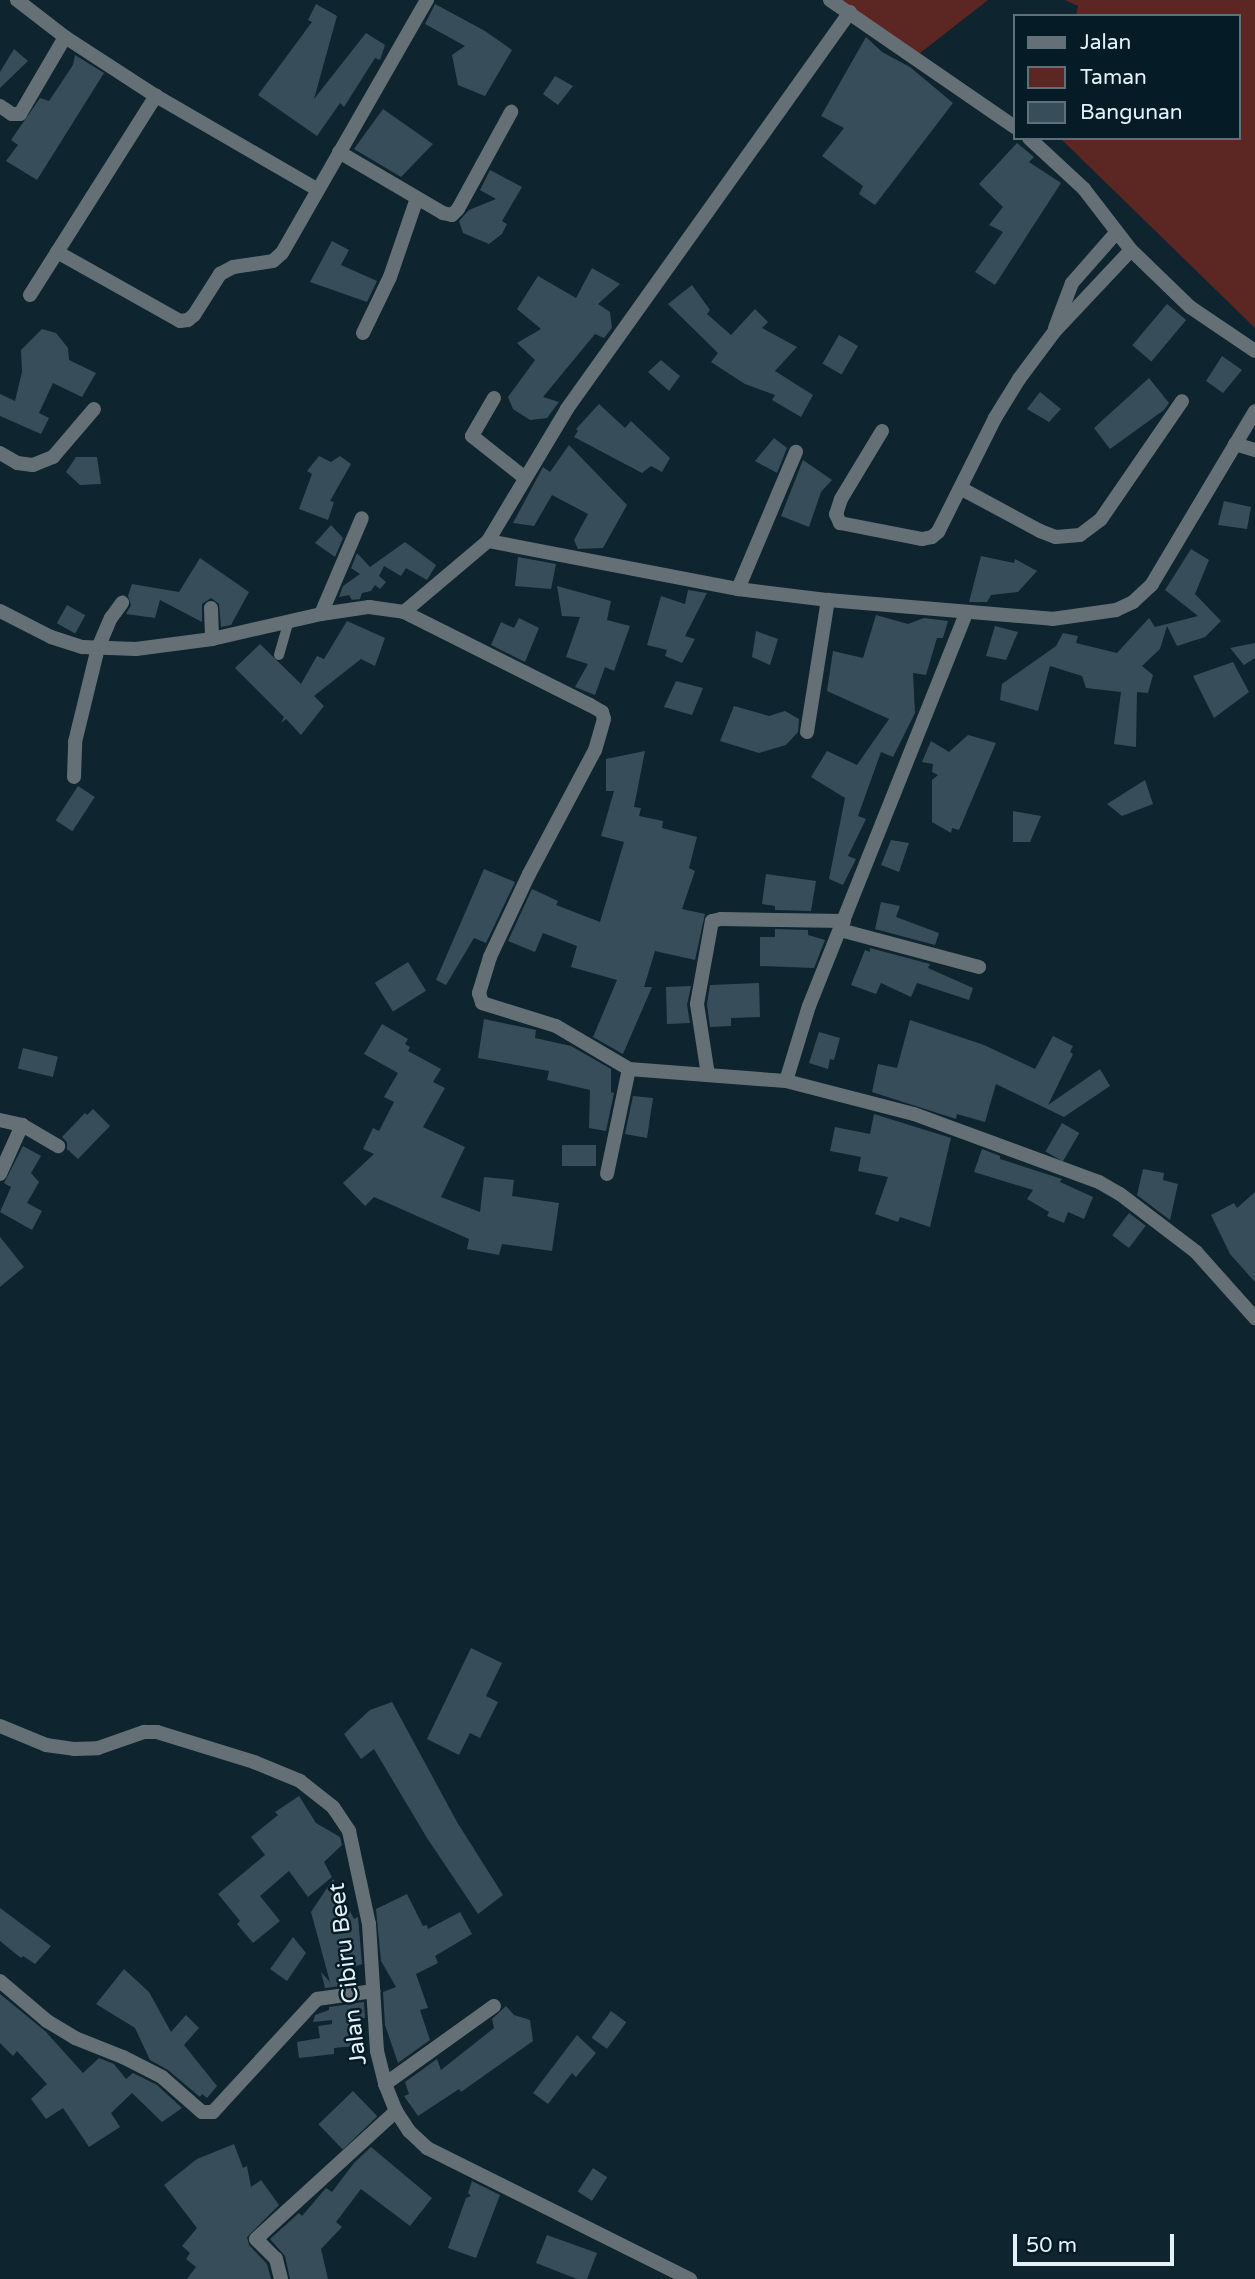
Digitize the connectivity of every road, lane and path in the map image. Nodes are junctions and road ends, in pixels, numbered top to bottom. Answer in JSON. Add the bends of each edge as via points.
{"nodes":[{"id":1,"x":17,"y":0,"type":"edge"},
{"id":2,"x":427,"y":0,"type":"edge"},
{"id":3,"x":830,"y":0,"type":"edge"},
{"id":4,"x":850,"y":12,"type":"junction"},
{"id":5,"x":65,"y":37,"type":"junction"},
{"id":6,"x":156,"y":96,"type":"junction"},
{"id":7,"x":0,"y":106,"type":"edge"},
{"id":8,"x":512,"y":111,"type":"dead end"},
{"id":9,"x":1014,"y":126,"type":"edge"},
{"id":10,"x":1031,"y":140,"type":"edge"},
{"id":11,"x":339,"y":152,"type":"junction"},
{"id":12,"x":318,"y":190,"type":"junction"},
{"id":13,"x":417,"y":198,"type":"junction"},
{"id":14,"x":1116,"y":233,"type":"junction"},
{"id":15,"x":1131,"y":250,"type":"junction"},
{"id":16,"x":57,"y":252,"type":"junction"},
{"id":17,"x":30,"y":295,"type":"dead end"},
{"id":18,"x":1054,"y":332,"type":"junction"},
{"id":19,"x":363,"y":333,"type":"dead end"},
{"id":20,"x":1255,"y":351,"type":"edge"},
{"id":21,"x":495,"y":398,"type":"dead end"},
{"id":22,"x":1182,"y":401,"type":"dead end"},
{"id":23,"x":94,"y":409,"type":"dead end"},
{"id":24,"x":1255,"y":411,"type":"edge"},
{"id":25,"x":882,"y":431,"type":"dead end"},
{"id":26,"x":1235,"y":444,"type":"junction"},
{"id":27,"x":1255,"y":450,"type":"edge"},
{"id":28,"x":796,"y":452,"type":"dead end"},
{"id":29,"x":0,"y":453,"type":"edge"},
{"id":30,"x":525,"y":478,"type":"junction"},
{"id":31,"x":962,"y":489,"type":"junction"},
{"id":32,"x":362,"y":518,"type":"dead end"},
{"id":33,"x":488,"y":541,"type":"junction"},
{"id":34,"x":738,"y":589,"type":"junction"},
{"id":35,"x":828,"y":600,"type":"junction"},
{"id":36,"x":122,"y":603,"type":"dead end"},
{"id":37,"x":211,"y":608,"type":"dead end"},
{"id":38,"x":0,"y":611,"type":"edge"},
{"id":39,"x":404,"y":612,"type":"junction"},
{"id":40,"x":966,"y":613,"type":"junction"},
{"id":41,"x":321,"y":614,"type":"junction"},
{"id":42,"x":288,"y":623,"type":"junction"},
{"id":43,"x":212,"y":639,"type":"junction"},
{"id":44,"x":97,"y":648,"type":"junction"},
{"id":45,"x":279,"y":655,"type":"dead end"},
{"id":46,"x":807,"y":732,"type":"dead end"},
{"id":47,"x":74,"y":777,"type":"dead end"},
{"id":48,"x":842,"y":925,"type":"junction"},
{"id":49,"x":979,"y":967,"type":"dead end"},
{"id":50,"x":629,"y":1069,"type":"junction"},
{"id":51,"x":708,"y":1075,"type":"junction"},
{"id":52,"x":786,"y":1082,"type":"junction"},
{"id":53,"x":0,"y":1120,"type":"edge"},
{"id":54,"x":22,"y":1125,"type":"junction"},
{"id":55,"x":58,"y":1146,"type":"dead end"},
{"id":56,"x":0,"y":1174,"type":"edge"},
{"id":57,"x":607,"y":1174,"type":"dead end"},
{"id":58,"x":1255,"y":1318,"type":"edge"},
{"id":59,"x":0,"y":1726,"type":"edge"},
{"id":60,"x":0,"y":1981,"type":"edge"},
{"id":61,"x":373,"y":1991,"type":"junction"},
{"id":62,"x":494,"y":2006,"type":"dead end"},
{"id":63,"x":385,"y":2084,"type":"junction"},
{"id":64,"x":396,"y":2111,"type":"junction"},
{"id":65,"x":281,"y":2279,"type":"edge"},
{"id":66,"x":690,"y":2279,"type":"edge"}],
"edges":[{"from":1,"to":5,"type":"street"},
{"from":2,"to":11,"type":"street"},
{"from":3,"to":4,"type":"street"},
{"from":4,"to":9,"type":"street"},
{"from":4,"to":30,"type":"street","via":[[567,409]]},
{"from":5,"to":6,"type":"street"},
{"from":5,"to":7,"type":"street","via":[[20,114]]},
{"from":6,"to":12,"type":"street"},
{"from":6,"to":16,"type":"street"},
{"from":8,"to":13,"type":"street","via":[[452,215]]},
{"from":10,"to":14,"type":"street","via":[[1084,189]]},
{"from":11,"to":12,"type":"street"},
{"from":11,"to":13,"type":"street"},
{"from":12,"to":16,"type":"street","via":[[282,253],[273,261],[233,267],[220,274],[188,320],[180,321]]},
{"from":13,"to":19,"type":"street","via":[[390,277]]},
{"from":14,"to":15,"type":"street"},
{"from":14,"to":18,"type":"street","via":[[1072,283]]},
{"from":15,"to":18,"type":"street"},
{"from":15,"to":20,"type":"street","via":[[1190,307]]},
{"from":16,"to":17,"type":"street"},
{"from":18,"to":31,"type":"street","via":[[995,418]]},
{"from":21,"to":30,"type":"street","via":[[472,436]]},
{"from":22,"to":31,"type":"street","via":[[1101,519],[1080,535],[1056,537],[1040,531]]},
{"from":23,"to":29,"type":"street","via":[[53,457],[33,465],[17,463]]},
{"from":24,"to":26,"type":"street"},
{"from":25,"to":31,"type":"street","via":[[841,499],[835,514],[840,523],[932,537]]},
{"from":26,"to":27,"type":"street"},
{"from":26,"to":40,"type":"street","via":[[1152,584],[1133,602],[1116,610],[1052,619]]},
{"from":28,"to":34,"type":"street"},
{"from":30,"to":33,"type":"street"},
{"from":32,"to":41,"type":"street"},
{"from":33,"to":34,"type":"street"},
{"from":33,"to":39,"type":"street"},
{"from":34,"to":35,"type":"street"},
{"from":35,"to":40,"type":"street"},
{"from":35,"to":46,"type":"street"},
{"from":36,"to":44,"type":"street"},
{"from":37,"to":43,"type":"street"},
{"from":38,"to":44,"type":"street","via":[[51,637]]},
{"from":39,"to":41,"type":"street","via":[[369,607]]},
{"from":39,"to":50,"type":"street","via":[[602,712],[595,750],[529,874],[490,957],[479,993],[485,1005],[555,1027]]},
{"from":40,"to":48,"type":"street"},
{"from":41,"to":42,"type":"street"},
{"from":42,"to":43,"type":"street"},
{"from":42,"to":45,"type":"lane"},
{"from":43,"to":44,"type":"street","via":[[136,649]]},
{"from":44,"to":47,"type":"street","via":[[75,742]]},
{"from":48,"to":49,"type":"street"},
{"from":48,"to":51,"type":"street","via":[[712,921],[697,1004]]},
{"from":48,"to":52,"type":"street","via":[[809,1006]]},
{"from":50,"to":51,"type":"street"},
{"from":50,"to":57,"type":"street"},
{"from":51,"to":52,"type":"street"},
{"from":52,"to":58,"type":"street","via":[[914,1114],[1098,1182],[1196,1252]]},
{"from":53,"to":54,"type":"street"},
{"from":54,"to":55,"type":"street"},
{"from":54,"to":56,"type":"street"},
{"from":59,"to":61,"type":"street","name":"Jalan Cibiru Beet","via":[[46,1745],[74,1749],[97,1748],[157,1732],[254,1762],[300,1782],[332,1807],[349,1831],[369,1924]]},
{"from":60,"to":61,"type":"street","via":[[47,2021],[162,2077],[202,2112],[213,2112],[317,1999]]},
{"from":61,"to":63,"type":"street","name":"Jalan Cibiru Beet","via":[[377,2051]]},
{"from":62,"to":63,"type":"street"},
{"from":63,"to":64,"type":"street","name":"Jalan Cibiru Beet"},
{"from":64,"to":65,"type":"street","via":[[256,2238],[276,2259]]},
{"from":64,"to":66,"type":"street","name":"Jalan Cibiru Beet","via":[[427,2148]]}]}
